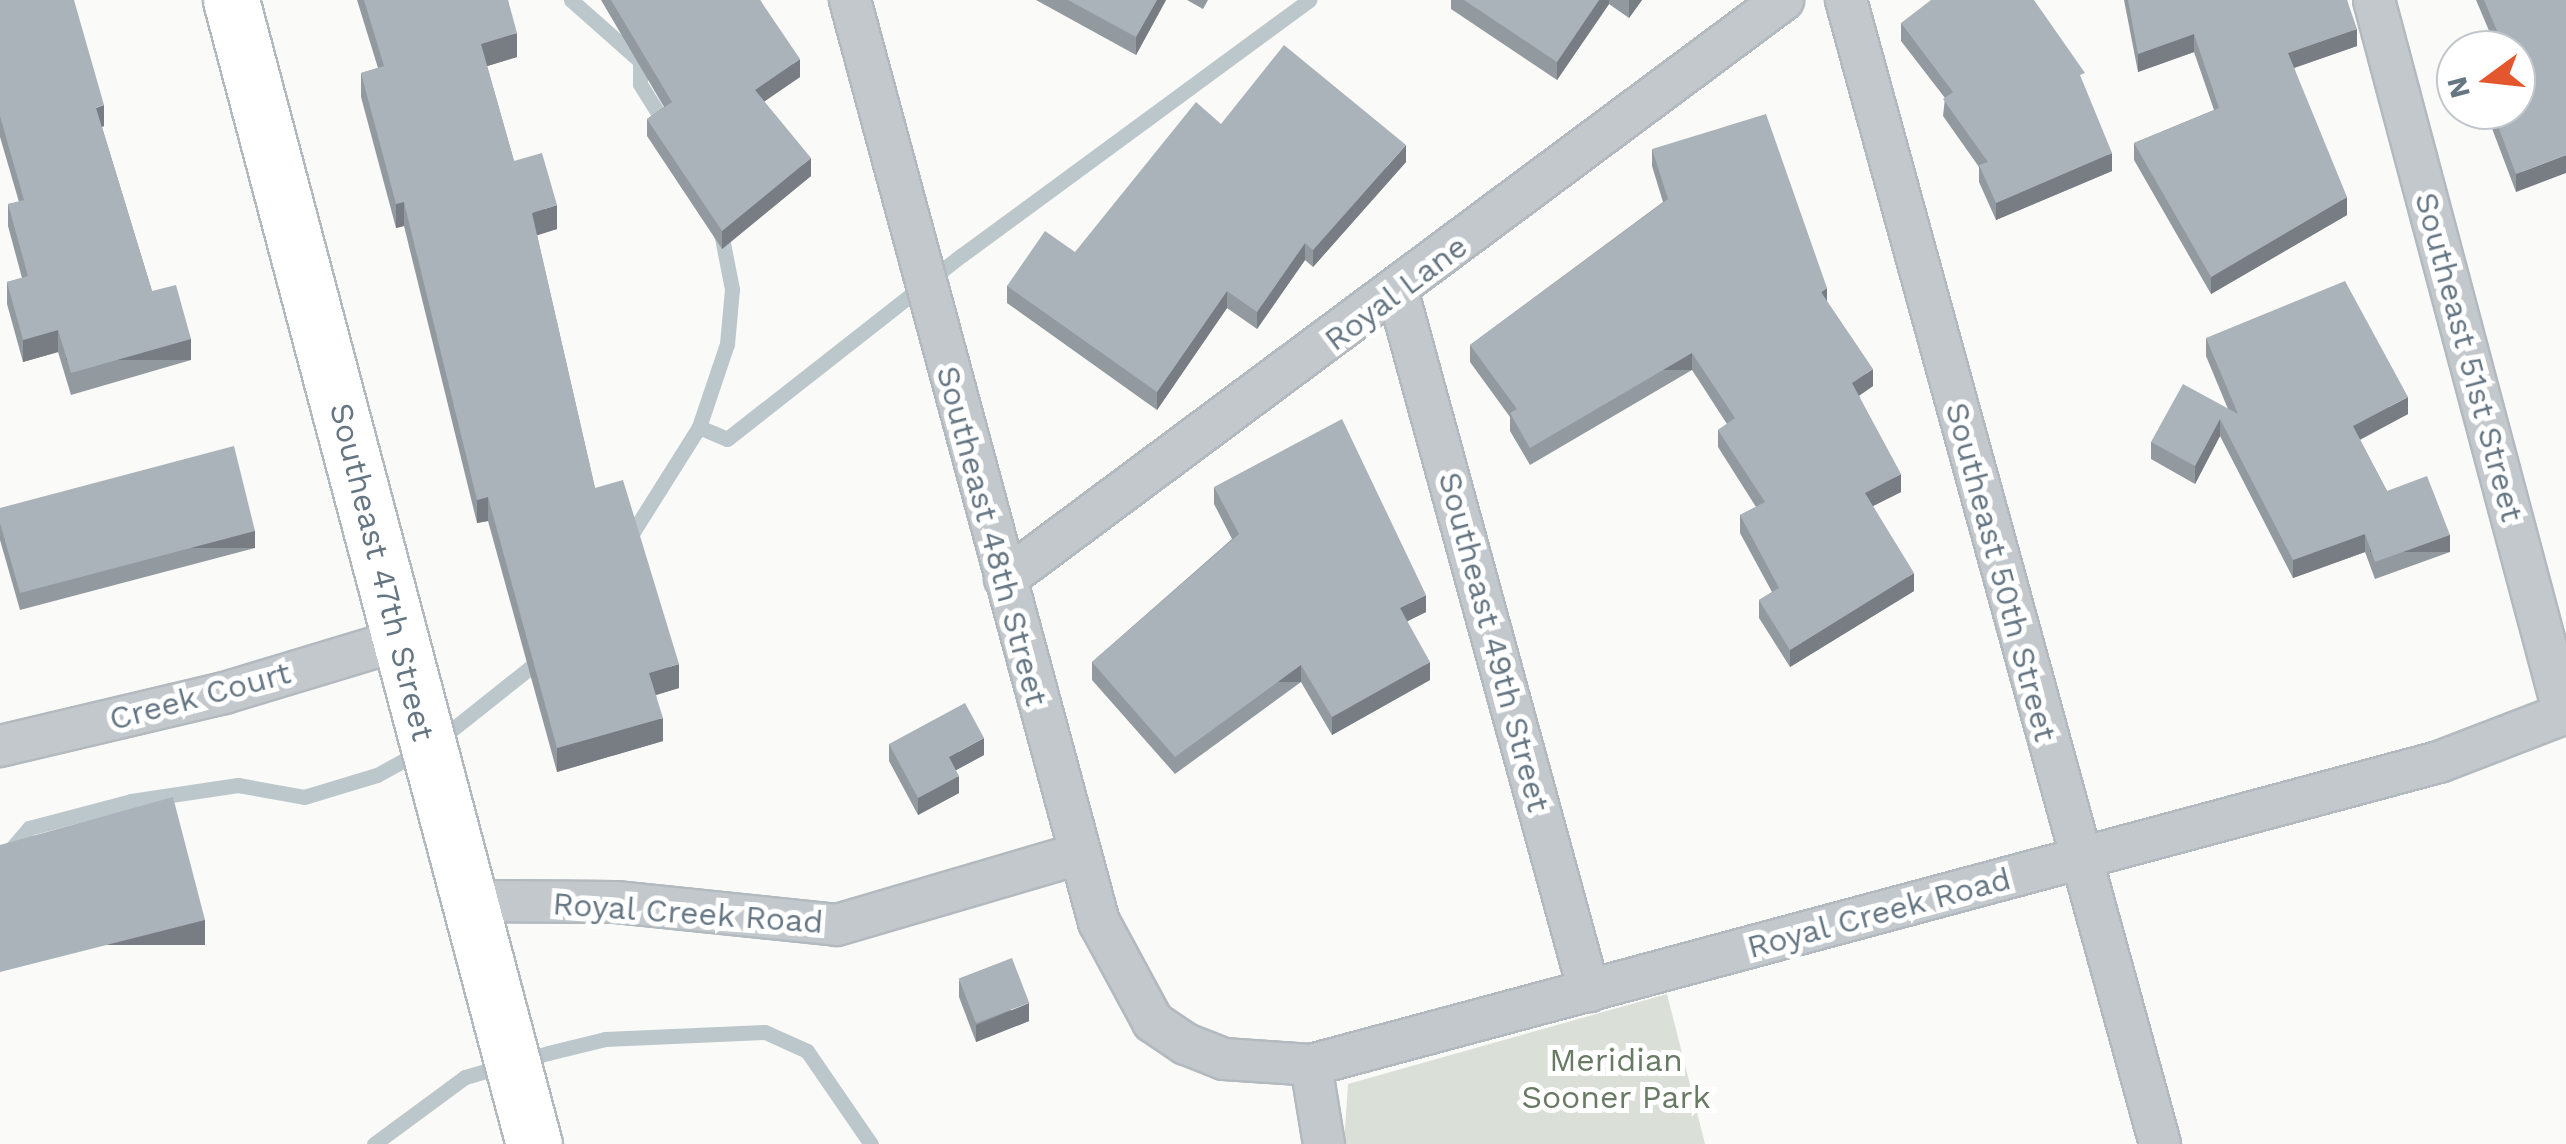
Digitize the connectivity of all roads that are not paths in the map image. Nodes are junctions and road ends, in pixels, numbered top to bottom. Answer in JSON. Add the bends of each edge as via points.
{"nodes":[{"id":1,"x":231,"y":0,"type":"edge"},
{"id":2,"x":850,"y":0,"type":"edge"},
{"id":3,"x":1783,"y":0,"type":"edge"},
{"id":4,"x":1846,"y":0,"type":"edge"},
{"id":5,"x":2374,"y":0,"type":"edge"},
{"id":6,"x":1398,"y":292,"type":"junction"},
{"id":7,"x":1005,"y":579,"type":"junction"},
{"id":8,"x":399,"y":640,"type":"junction"},
{"id":9,"x":2565,"y":714,"type":"edge"},
{"id":10,"x":0,"y":746,"type":"edge"},
{"id":11,"x":1078,"y":854,"type":"junction"},
{"id":12,"x":2079,"y":859,"type":"junction"},
{"id":13,"x":468,"y":900,"type":"junction"},
{"id":14,"x":1589,"y":991,"type":"junction"},
{"id":15,"x":1186,"y":1044,"type":"joint"},
{"id":16,"x":1311,"y":1065,"type":"junction"},
{"id":17,"x":534,"y":1144,"type":"edge"},
{"id":18,"x":1324,"y":1144,"type":"edge"},
{"id":19,"x":2160,"y":1144,"type":"edge"}],
"edges":[{"from":1,"to":8,"type":"street","name":"Southeast 47th Street"},
{"from":2,"to":7,"type":"street","name":"Southeast 48th Street"},
{"from":3,"to":6,"type":"street","name":"Royal Lane"},
{"from":4,"to":12,"type":"street","name":"Southeast 50th Street"},
{"from":5,"to":9,"type":"street","name":"Southeast 51st Street"},
{"from":6,"to":7,"type":"street","name":"Royal Lane"},
{"from":6,"to":14,"type":"street","name":"Southeast 49th Street"},
{"from":7,"to":11,"type":"street","name":"Southeast 48th Street"},
{"from":8,"to":10,"type":"street","name":"Creek Court","via":[[224,692]]},
{"from":8,"to":13,"type":"street","name":"Southeast 47th Street"},
{"from":9,"to":12,"type":"street","name":"Royal Creek Road","via":[[2439,762]]},
{"from":11,"to":13,"type":"street","name":"Royal Creek Road","via":[[837,925],[616,902]]},
{"from":11,"to":15,"type":"street","name":"Southeast 48th Street","via":[[1129,988],[1154,1022]]},
{"from":12,"to":14,"type":"street","name":"Royal Creek Road"},
{"from":12,"to":19,"type":"street","name":"Southeast 50th Street"},
{"from":13,"to":17,"type":"street","name":"Southeast 47th Street"},
{"from":14,"to":16,"type":"street","name":"Royal Creek Road"},
{"from":15,"to":16,"type":"street","name":"Royal Creek Road","via":[[1224,1059]]},
{"from":16,"to":18,"type":"street"}]}
